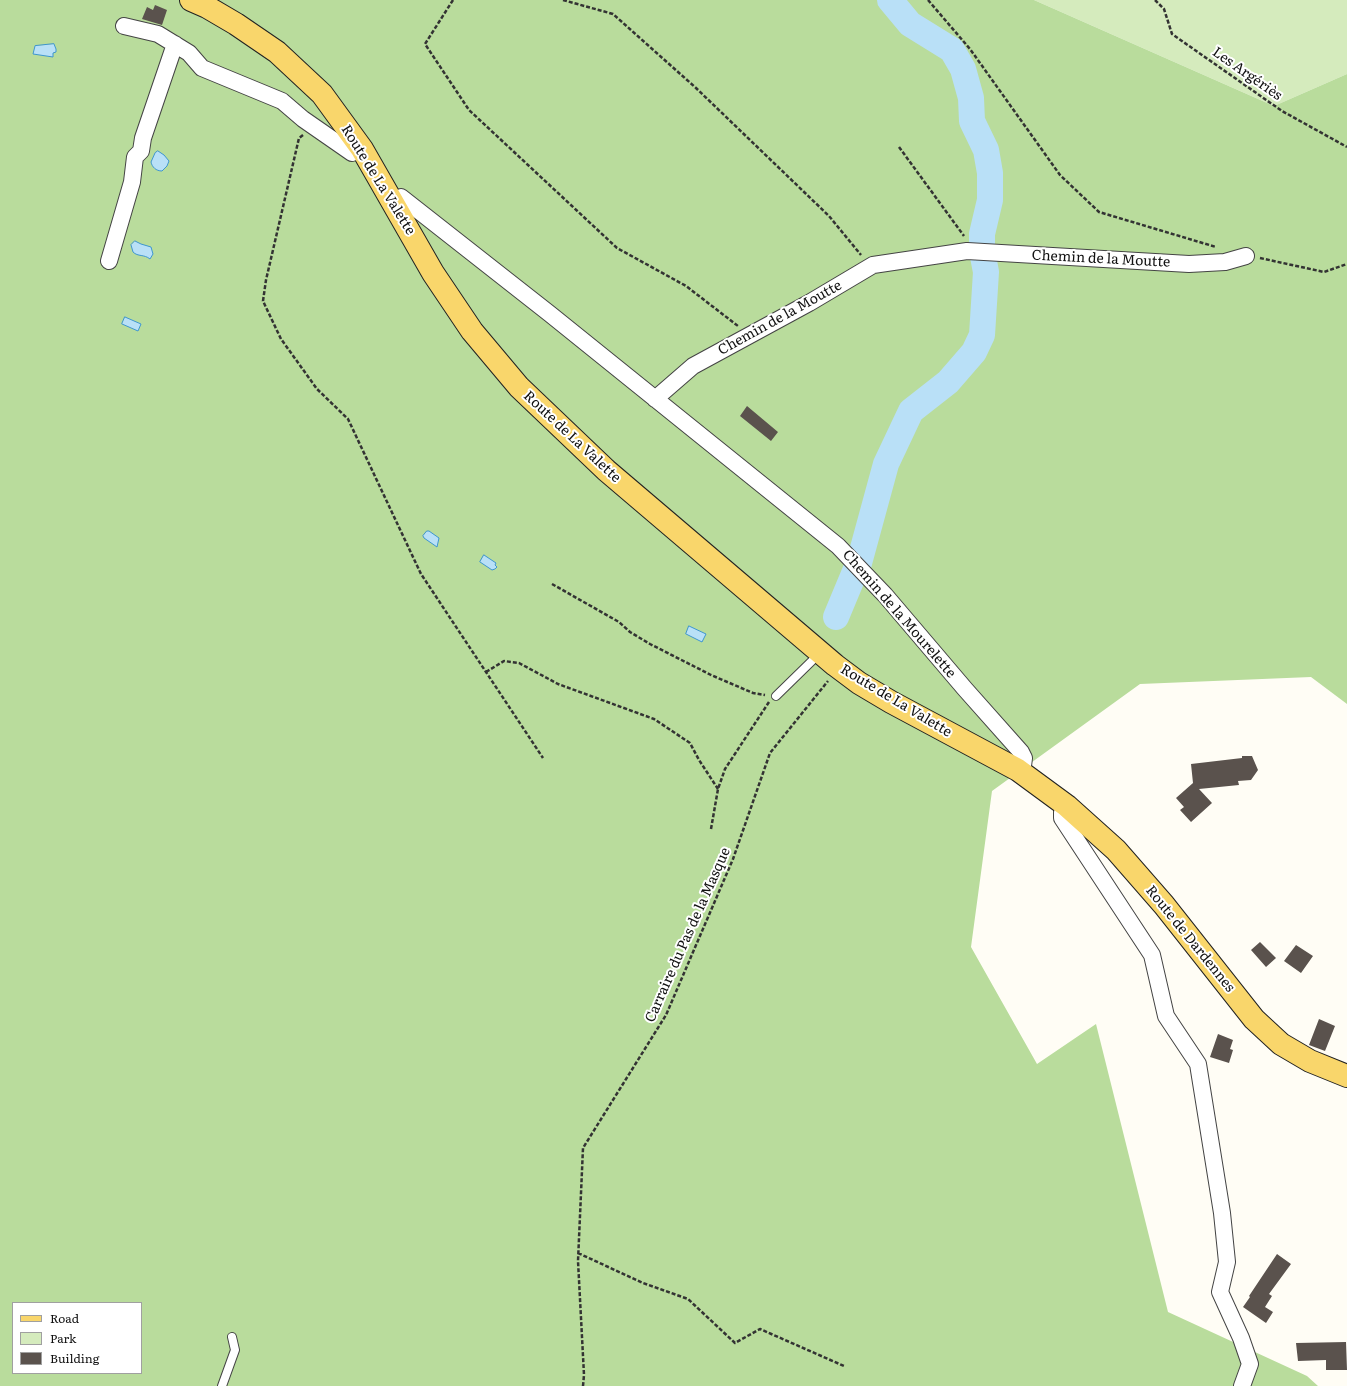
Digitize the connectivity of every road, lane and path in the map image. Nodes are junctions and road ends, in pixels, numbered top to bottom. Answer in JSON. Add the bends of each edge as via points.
{"nodes":[{"id":1,"x":191,"y":0,"type":"edge"},
{"id":2,"x":453,"y":0,"type":"edge"},
{"id":3,"x":563,"y":0,"type":"edge"},
{"id":4,"x":928,"y":0,"type":"edge"},
{"id":5,"x":934,"y":0,"type":"edge"},
{"id":6,"x":1155,"y":0,"type":"edge"},
{"id":7,"x":933,"y":6,"type":"junction"},
{"id":8,"x":124,"y":26,"type":"dead end"},
{"id":9,"x":175,"y":44,"type":"junction"},
{"id":10,"x":315,"y":127,"type":"junction"},
{"id":11,"x":899,"y":147,"type":"dead end"},
{"id":12,"x":1347,"y":147,"type":"edge"},
{"id":13,"x":362,"y":149,"type":"junction"},
{"id":14,"x":392,"y":201,"type":"junction"},
{"id":15,"x":1217,"y":247,"type":"dead end"},
{"id":16,"x":975,"y":251,"type":"junction"},
{"id":17,"x":1246,"y":256,"type":"joint"},
{"id":18,"x":109,"y":261,"type":"dead end"},
{"id":19,"x":1347,"y":264,"type":"edge"},
{"id":20,"x":859,"y":273,"type":"junction"},
{"id":21,"x":750,"y":335,"type":"junction"},
{"id":22,"x":655,"y":398,"type":"junction"},
{"id":23,"x":552,"y":584,"type":"dead end"},
{"id":24,"x":828,"y":659,"type":"junction"},
{"id":25,"x":486,"y":672,"type":"junction"},
{"id":26,"x":776,"y":696,"type":"junction"},
{"id":27,"x":543,"y":758,"type":"dead end"},
{"id":28,"x":1018,"y":770,"type":"junction"},
{"id":29,"x":1041,"y":788,"type":"joint"},
{"id":30,"x":718,"y":789,"type":"junction"},
{"id":31,"x":1067,"y":806,"type":"junction"},
{"id":32,"x":711,"y":829,"type":"dead end"},
{"id":33,"x":1347,"y":1076,"type":"edge"},
{"id":34,"x":578,"y":1253,"type":"junction"},
{"id":35,"x":232,"y":1337,"type":"dead end"},
{"id":36,"x":844,"y":1366,"type":"dead end"},
{"id":37,"x":222,"y":1386,"type":"edge"},
{"id":38,"x":584,"y":1386,"type":"edge"},
{"id":39,"x":1242,"y":1386,"type":"edge"}],
"edges":[{"from":1,"to":13,"type":"main road","name":"Route de La Valette","via":[[236,24],[277,52],[322,94]]},
{"from":2,"to":21,"type":"path","via":[[425,44],[469,110],[617,248],[686,286]]},
{"from":3,"to":20,"type":"path","via":[[613,14],[696,88],[829,216],[862,256]]},
{"from":4,"to":7,"type":"path"},
{"from":5,"to":7,"type":"path"},
{"from":6,"to":12,"type":"path","name":"Les Argériès","via":[[1164,9],[1172,34],[1282,111]]},
{"from":7,"to":15,"type":"path","via":[[970,49],[1060,175],[1099,212]]},
{"from":8,"to":9,"type":"street","via":[[158,34]]},
{"from":9,"to":10,"type":"street","via":[[189,53],[202,68],[282,101]]},
{"from":9,"to":18,"type":"street","via":[[143,138],[141,151],[135,157],[132,182]]},
{"from":10,"to":13,"type":"street","via":[[352,153]]},
{"from":10,"to":25,"type":"path","via":[[299,138],[263,301],[281,339],[317,389],[348,419],[421,574]]},
{"from":11,"to":16,"type":"path"},
{"from":13,"to":14,"type":"main road","name":"Route de La Valette"},
{"from":14,"to":22,"type":"street","via":[[401,197]]},
{"from":14,"to":24,"type":"main road","name":"Route de La Valette","via":[[433,273],[472,331],[519,387],[606,470]]},
{"from":16,"to":17,"type":"street","name":"Chemin de la Moutte","via":[[1189,264],[1225,262]]},
{"from":16,"to":20,"type":"street","name":"Chemin de la Moutte","via":[[873,265]]},
{"from":17,"to":19,"type":"path","via":[[1324,272]]},
{"from":20,"to":21,"type":"street","name":"Chemin de la Moutte"},
{"from":21,"to":22,"type":"street","name":"Chemin de la Moutte","via":[[694,366]]},
{"from":22,"to":28,"type":"street","name":"Chemin de la Mourelette","via":[[838,546],[885,595],[1020,752],[1024,758],[1023,766]]},
{"from":23,"to":26,"type":"path","via":[[619,622],[650,644],[711,675],[754,693]]},
{"from":24,"to":26,"type":"lane"},
{"from":24,"to":28,"type":"main road","name":"Route de La Valette","via":[[859,683],[891,702]]},
{"from":24,"to":34,"type":"path","name":"Carraire du Pas de la Masque","via":[[828,682],[770,753],[733,859],[666,1015],[583,1148]]},
{"from":25,"to":27,"type":"path"},
{"from":25,"to":30,"type":"path","via":[[504,661],[519,663],[558,684],[654,719],[690,743]]},
{"from":26,"to":30,"type":"path","via":[[767,704],[725,769]]},
{"from":28,"to":29,"type":"main road","name":"Route de La Valette"},
{"from":29,"to":31,"type":"main road","name":"Route de Dardennes"},
{"from":30,"to":32,"type":"path"},
{"from":31,"to":33,"type":"main road","name":"Route de Dardennes","via":[[1116,850],[1164,905],[1254,1018],[1280,1044],[1310,1061]]},
{"from":31,"to":39,"type":"street","via":[[1062,812],[1062,818],[1152,955],[1166,1016],[1198,1064],[1222,1213],[1227,1262],[1220,1292],[1250,1364]]},
{"from":34,"to":36,"type":"path","via":[[643,1283],[688,1299],[734,1343],[760,1329]]},
{"from":34,"to":38,"type":"path","name":"Carraire du Pas de la Masque"},
{"from":35,"to":37,"type":"lane","via":[[235,1350]]}]}
